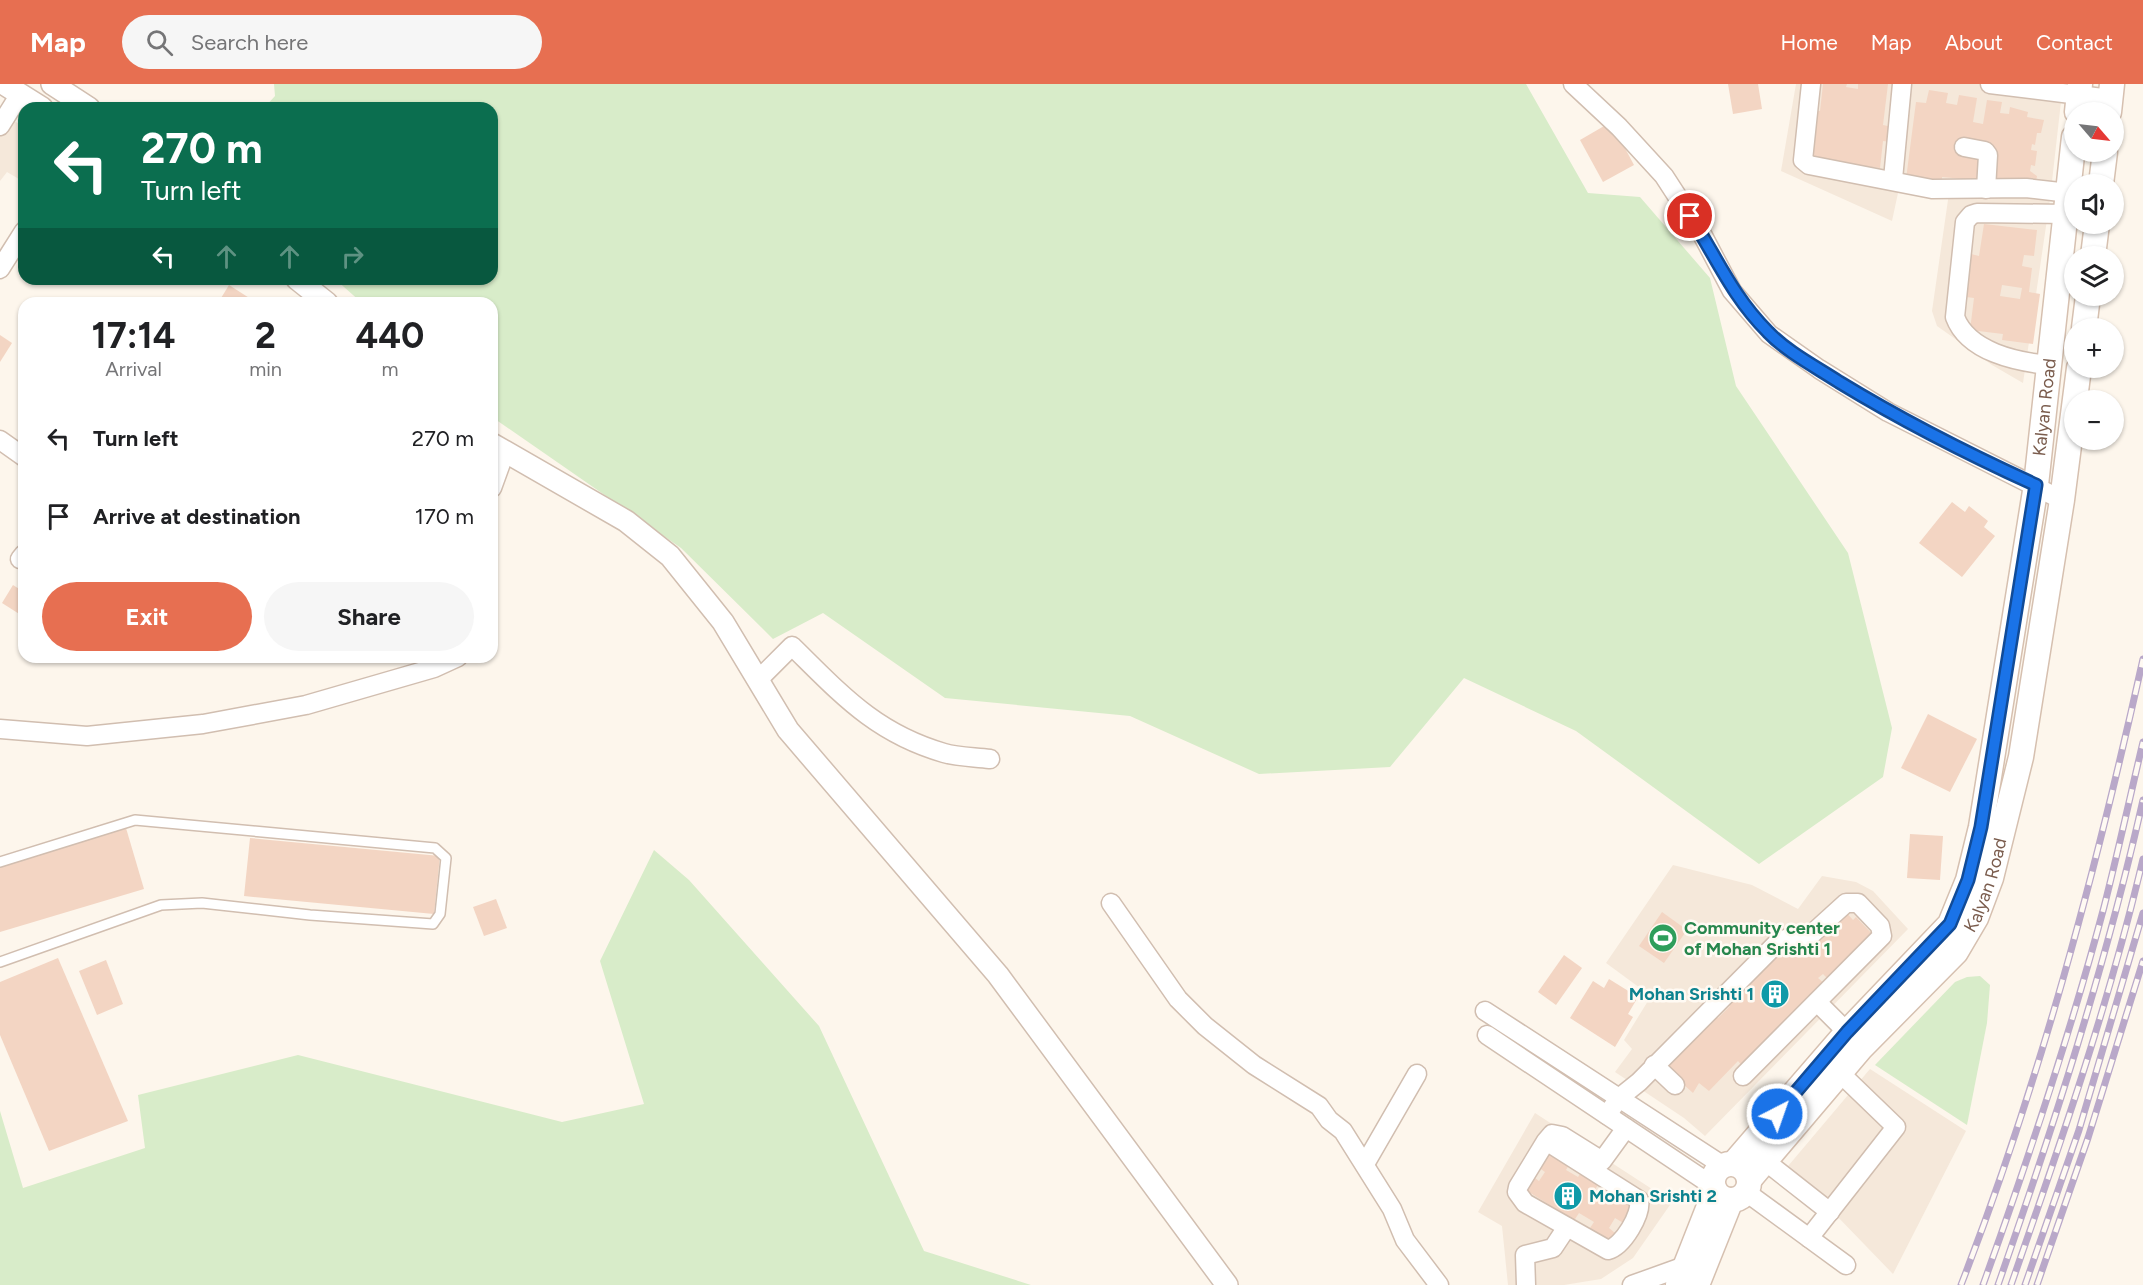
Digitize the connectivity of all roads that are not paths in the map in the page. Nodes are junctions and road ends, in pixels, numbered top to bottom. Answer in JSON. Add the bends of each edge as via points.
{"nodes":[{"id":1,"x":52,"y":84,"type":"edge"},
{"id":2,"x":1573,"y":84,"type":"edge"},
{"id":3,"x":1811,"y":84,"type":"edge"},
{"id":4,"x":1902,"y":84,"type":"edge"},
{"id":5,"x":1990,"y":84,"type":"edge"},
{"id":6,"x":12,"y":89,"type":"edge"},
{"id":7,"x":2079,"y":97,"type":"edge"},
{"id":8,"x":2111,"y":98,"type":"edge"},
{"id":9,"x":33,"y":102,"type":"edge"},
{"id":10,"x":80,"y":102,"type":"edge"},
{"id":11,"x":2,"y":120,"type":"edge"},
{"id":12,"x":1964,"y":147,"type":"dead end"},
{"id":13,"x":1893,"y":179,"type":"junction"},
{"id":14,"x":1986,"y":189,"type":"junction"},
{"id":15,"x":2064,"y":202,"type":"edge"},
{"id":16,"x":2064,"y":204,"type":"edge"},
{"id":17,"x":2065,"y":234,"type":"edge"},
{"id":18,"x":18,"y":240,"type":"edge"},
{"id":19,"x":0,"y":269,"type":"edge"},
{"id":20,"x":304,"y":285,"type":"edge"},
{"id":21,"x":320,"y":297,"type":"edge"},
{"id":22,"x":2050,"y":365,"type":"junction"},
{"id":23,"x":2078,"y":378,"type":"edge"},
{"id":24,"x":0,"y":440,"type":"edge"},
{"id":25,"x":499,"y":448,"type":"edge"},
{"id":26,"x":18,"y":453,"type":"edge"},
{"id":27,"x":2036,"y":485,"type":"junction"},
{"id":28,"x":2062,"y":500,"type":"junction"},
{"id":29,"x":445,"y":663,"type":"edge"},
{"id":30,"x":758,"y":680,"type":"junction"},
{"id":31,"x":0,"y":729,"type":"edge"},
{"id":32,"x":990,"y":759,"type":"dead end"},
{"id":33,"x":0,"y":862,"type":"edge"},
{"id":34,"x":1971,"y":902,"type":"junction"},
{"id":35,"x":1111,"y":903,"type":"dead end"},
{"id":36,"x":0,"y":962,"type":"edge"},
{"id":37,"x":1816,"y":1002,"type":"junction"},
{"id":38,"x":1485,"y":1011,"type":"dead end"},
{"id":39,"x":1847,"y":1032,"type":"junction"},
{"id":40,"x":1487,"y":1035,"type":"dead end"},
{"id":41,"x":1654,"y":1065,"type":"junction"},
{"id":42,"x":1840,"y":1073,"type":"junction"},
{"id":43,"x":1417,"y":1074,"type":"dead end"},
{"id":44,"x":1743,"y":1076,"type":"dead end"},
{"id":45,"x":1675,"y":1085,"type":"dead end"},
{"id":46,"x":1619,"y":1098,"type":"junction"},
{"id":47,"x":1607,"y":1115,"type":"junction"},
{"id":48,"x":1626,"y":1128,"type":"junction"},
{"id":49,"x":1546,"y":1141,"type":"junction"},
{"id":50,"x":1765,"y":1161,"type":"junction"},
{"id":51,"x":1365,"y":1164,"type":"junction"},
{"id":52,"x":1730,"y":1183,"type":"junction"},
{"id":53,"x":1830,"y":1212,"type":"junction"},
{"id":54,"x":1567,"y":1227,"type":"junction"},
{"id":55,"x":1809,"y":1238,"type":"junction"},
{"id":56,"x":1846,"y":1265,"type":"dead end"},
{"id":57,"x":1691,"y":1277,"type":"edge"},
{"id":58,"x":1227,"y":1285,"type":"edge"},
{"id":59,"x":1439,"y":1285,"type":"edge"},
{"id":60,"x":1526,"y":1285,"type":"edge"},
{"id":61,"x":1632,"y":1285,"type":"edge"}],
"edges":[{"from":1,"to":10,"type":"street"},
{"from":2,"to":27,"type":"street","via":[[1664,176],[1703,236],[1732,291],[1769,334],[1888,412]]},
{"from":3,"to":13,"type":"street","via":[[1803,160],[1814,166]]},
{"from":4,"to":13,"type":"street"},
{"from":5,"to":7,"type":"street"},
{"from":6,"to":9,"type":"street"},
{"from":6,"to":11,"type":"street"},
{"from":7,"to":8,"type":"street"},
{"from":12,"to":14,"type":"street","via":[[1988,155]]},
{"from":13,"to":14,"type":"street","via":[[1932,189]]},
{"from":14,"to":15,"type":"street","via":[[2026,188]]},
{"from":16,"to":22,"type":"street","via":[[1971,215],[1965,222],[1955,316],[1970,337],[1990,350],[2019,361]]},
{"from":17,"to":22,"type":"main road","name":"Kalyan Road"},
{"from":18,"to":19,"type":"street"},
{"from":20,"to":21,"type":"street"},
{"from":22,"to":27,"type":"main road","name":"Kalyan Road"},
{"from":23,"to":28,"type":"main road","name":"Kalyan Road"},
{"from":24,"to":26,"type":"street"},
{"from":25,"to":30,"type":"street","via":[[626,520],[670,556],[723,622]]},
{"from":27,"to":28,"type":"street"},
{"from":27,"to":34,"type":"main road","name":"Kalyan Road"},
{"from":28,"to":34,"type":"main road","name":"Kalyan Road","via":[[2021,757],[1991,878]]},
{"from":29,"to":31,"type":"street","via":[[306,705],[203,724],[87,736]]},
{"from":30,"to":32,"type":"street","via":[[792,646],[856,708],[890,733],[945,754]]},
{"from":30,"to":58,"type":"street","via":[[788,730],[998,975]]},
{"from":33,"to":36,"type":"lane","via":[[135,820],[435,848],[446,858],[440,914],[433,924],[202,903],[161,904]]},
{"from":34,"to":39,"type":"main road","name":"Kalyan Road"},
{"from":34,"to":42,"type":"main road","name":"Kalyan Road","via":[[1956,952]]},
{"from":35,"to":51,"type":"street","via":[[1178,999],[1254,1065],[1319,1106],[1343,1131]]},
{"from":37,"to":39,"type":"street"},
{"from":37,"to":41,"type":"street","via":[[1882,936],[1880,926],[1858,903],[1846,903],[1803,942],[1798,944],[1788,938],[1778,942]]},
{"from":37,"to":44,"type":"street"},
{"from":38,"to":46,"type":"street"},
{"from":39,"to":52,"type":"main road","name":"Kalyan Road"},
{"from":40,"to":47,"type":"street"},
{"from":41,"to":45,"type":"street"},
{"from":41,"to":46,"type":"street"},
{"from":42,"to":50,"type":"main road","name":"Kalyan Road"},
{"from":42,"to":53,"type":"street","via":[[1896,1127]]},
{"from":43,"to":51,"type":"street"},
{"from":46,"to":47,"type":"street"},
{"from":46,"to":52,"type":"street"},
{"from":47,"to":48,"type":"street"},
{"from":48,"to":49,"type":"street","via":[[1602,1161],[1557,1134]]},
{"from":48,"to":52,"type":"street"},
{"from":49,"to":54,"type":"street","via":[[1516,1192],[1525,1203]]},
{"from":49,"to":54,"type":"street","via":[[1639,1200],[1639,1210],[1614,1248],[1602,1249]]},
{"from":50,"to":52,"type":"main road","name":"Kalyan Road"},
{"from":50,"to":53,"type":"street"},
{"from":51,"to":59,"type":"street","via":[[1405,1240]]},
{"from":52,"to":55,"type":"street"},
{"from":52,"to":57,"type":"main road","name":"Kalyan Road"},
{"from":53,"to":55,"type":"street"},
{"from":54,"to":60,"type":"street","via":[[1552,1248],[1525,1255]]},
{"from":55,"to":56,"type":"street"},
{"from":57,"to":61,"type":"street"}]}
